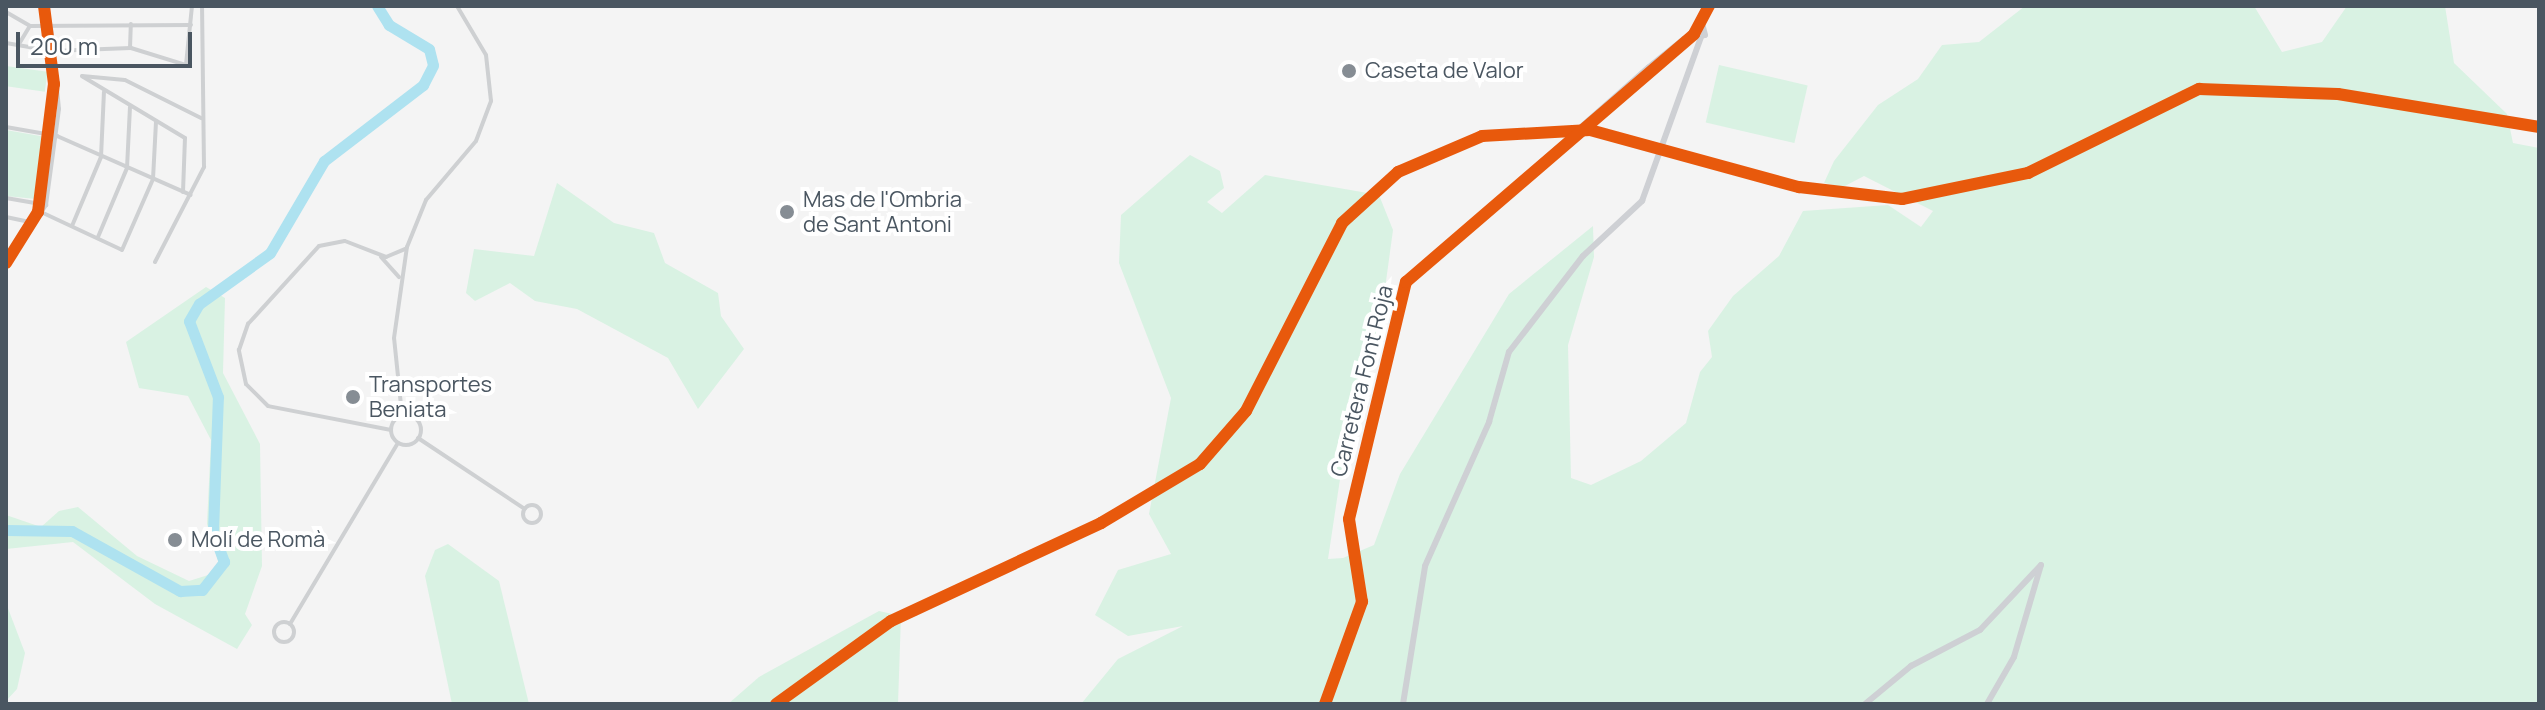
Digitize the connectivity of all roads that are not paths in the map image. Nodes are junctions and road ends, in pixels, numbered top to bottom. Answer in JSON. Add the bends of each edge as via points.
{"nodes":[{"id":1,"x":192,"y":6,"type":"edge"},
{"id":2,"x":202,"y":6,"type":"edge"},
{"id":3,"x":457,"y":6,"type":"edge"},
{"id":4,"x":1709,"y":6,"type":"edge"},
{"id":5,"x":6,"y":12,"type":"edge"},
{"id":6,"x":131,"y":24,"type":"junction"},
{"id":7,"x":191,"y":25,"type":"junction"},
{"id":8,"x":30,"y":26,"type":"junction"},
{"id":9,"x":51,"y":27,"type":"tunnel mouth"},
{"id":10,"x":1697,"y":35,"type":"junction"},
{"id":11,"x":6,"y":43,"type":"edge"},
{"id":12,"x":18,"y":45,"type":"junction"},
{"id":13,"x":130,"y":48,"type":"junction"},
{"id":14,"x":56,"y":50,"type":"junction"},
{"id":15,"x":104,"y":92,"type":"junction"},
{"id":16,"x":130,"y":107,"type":"junction"},
{"id":17,"x":201,"y":118,"type":"junction"},
{"id":18,"x":156,"y":122,"type":"junction"},
{"id":19,"x":6,"y":127,"type":"edge"},
{"id":20,"x":57,"y":136,"type":"junction"},
{"id":21,"x":101,"y":157,"type":"junction"},
{"id":22,"x":127,"y":168,"type":"junction"},
{"id":23,"x":153,"y":179,"type":"junction"},
{"id":24,"x":183,"y":192,"type":"junction"},
{"id":25,"x":191,"y":195,"type":"junction"},
{"id":26,"x":6,"y":198,"type":"edge"},
{"id":27,"x":46,"y":205,"type":"junction"},
{"id":28,"x":41,"y":212,"type":"junction"},
{"id":29,"x":6,"y":217,"type":"edge"},
{"id":30,"x":72,"y":226,"type":"junction"},
{"id":31,"x":98,"y":237,"type":"junction"},
{"id":32,"x":407,"y":247,"type":"junction"},
{"id":33,"x":380,"y":257,"type":"junction"},
{"id":34,"x":155,"y":262,"type":"dead end"},
{"id":35,"x":400,"y":279,"type":"junction"},
{"id":36,"x":402,"y":415,"type":"junction"},
{"id":37,"x":391,"y":430,"type":"junction"},
{"id":38,"x":418,"y":438,"type":"junction"},
{"id":39,"x":398,"y":443,"type":"junction"},
{"id":40,"x":525,"y":509,"type":"junction"},
{"id":41,"x":290,"y":624,"type":"junction"},
{"id":42,"x":1325,"y":704,"type":"edge"},
{"id":43,"x":1403,"y":704,"type":"edge"},
{"id":44,"x":1865,"y":704,"type":"edge"},
{"id":45,"x":1987,"y":704,"type":"edge"}],
"edges":[{"from":1,"to":7,"type":"street"},
{"from":2,"to":17,"type":"street"},
{"from":3,"to":32,"type":"street","via":[[486,55],[491,101],[476,141],[426,200]]},
{"from":4,"to":10,"type":"street"},
{"from":5,"to":8,"type":"street"},
{"from":6,"to":7,"type":"street"},
{"from":6,"to":8,"type":"street"},
{"from":6,"to":13,"type":"street"},
{"from":7,"to":13,"type":"street","via":[[188,64]]},
{"from":8,"to":12,"type":"street"},
{"from":9,"to":14,"type":"street"},
{"from":10,"to":42,"type":"street","name":"Carretera Font Roja","via":[[1406,282],[1349,519],[1360,611]]},
{"from":10,"to":43,"type":"street","via":[[1642,201],[1583,256],[1509,352],[1489,422],[1425,566]]},
{"from":11,"to":12,"type":"street"},
{"from":12,"to":14,"type":"street"},
{"from":13,"to":14,"type":"street"},
{"from":14,"to":20,"type":"street"},
{"from":15,"to":16,"type":"street"},
{"from":15,"to":17,"type":"street","via":[[83,80],[87,72],[125,80]]},
{"from":15,"to":21,"type":"street"},
{"from":16,"to":18,"type":"street"},
{"from":16,"to":22,"type":"street"},
{"from":17,"to":25,"type":"street","via":[[204,164]]},
{"from":18,"to":23,"type":"street"},
{"from":18,"to":24,"type":"street","via":[[185,138]]},
{"from":19,"to":20,"type":"street"},
{"from":20,"to":21,"type":"street"},
{"from":20,"to":27,"type":"street"},
{"from":21,"to":22,"type":"street"},
{"from":21,"to":30,"type":"street"},
{"from":22,"to":23,"type":"street"},
{"from":22,"to":31,"type":"street"},
{"from":23,"to":24,"type":"street"},
{"from":23,"to":31,"type":"street","via":[[124,248]]},
{"from":24,"to":25,"type":"street"},
{"from":25,"to":34,"type":"street"},
{"from":26,"to":27,"type":"street"},
{"from":27,"to":28,"type":"street"},
{"from":28,"to":29,"type":"street","via":[[34,222]]},
{"from":28,"to":30,"type":"street"},
{"from":30,"to":31,"type":"street"},
{"from":32,"to":33,"type":"street"},
{"from":32,"to":35,"type":"street"},
{"from":33,"to":35,"type":"street"},
{"from":33,"to":37,"type":"street","via":[[345,241],[315,250],[248,324],[238,358],[250,390],[273,408]]},
{"from":35,"to":36,"type":"street","via":[[394,347]]},
{"from":36,"to":37,"type":"street"},
{"from":36,"to":38,"type":"street","via":[[418,422]]},
{"from":37,"to":39,"type":"street"},
{"from":38,"to":39,"type":"street"},
{"from":38,"to":40,"type":"street"},
{"from":39,"to":41,"type":"street"},
{"from":40,"to":40,"type":"street","via":[[527,522],[540,520],[539,508]]},
{"from":41,"to":41,"type":"street","via":[[276,626],[278,640],[293,637]]},
{"from":44,"to":45,"type":"street","via":[[1911,666],[1980,630],[2041,565],[2014,657]]}]}
